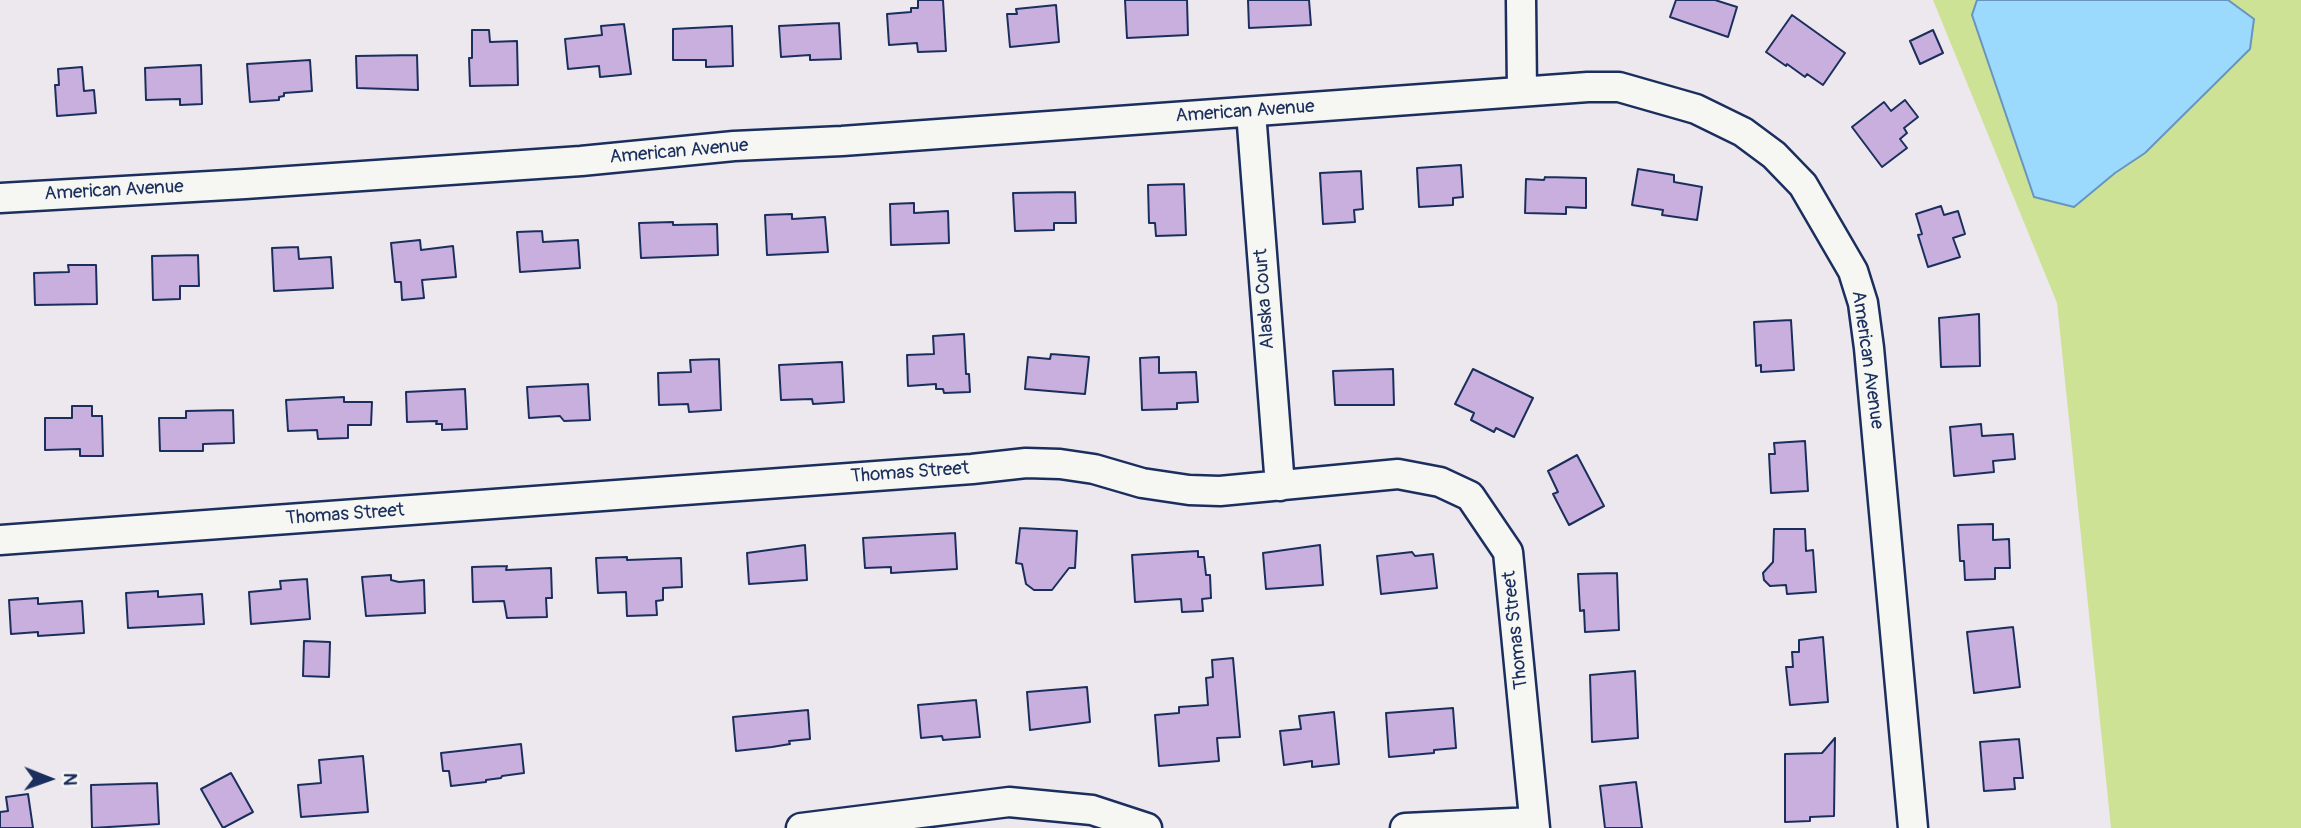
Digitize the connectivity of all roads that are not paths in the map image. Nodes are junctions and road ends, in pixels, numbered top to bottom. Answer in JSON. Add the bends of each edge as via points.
{"nodes":[{"id":1,"x":1521,"y":0,"type":"edge"},
{"id":2,"x":1522,"y":90,"type":"junction"},
{"id":3,"x":1251,"y":112,"type":"junction"},
{"id":4,"x":0,"y":198,"type":"edge"},
{"id":5,"x":1280,"y":486,"type":"junction"},
{"id":6,"x":0,"y":540,"type":"edge"},
{"id":7,"x":1053,"y":817,"type":"edge"},
{"id":8,"x":1534,"y":825,"type":"edge"},
{"id":9,"x":801,"y":828,"type":"edge"},
{"id":10,"x":1147,"y":828,"type":"edge"},
{"id":11,"x":1405,"y":828,"type":"edge"},
{"id":12,"x":1913,"y":828,"type":"edge"}],
"edges":[{"from":1,"to":2,"type":"street"},
{"from":2,"to":3,"type":"street","name":"American Avenue"},
{"from":2,"to":12,"type":"street","name":"American Avenue","via":[[1619,88],[1696,109],[1743,132],[1803,185],[1853,271],[1869,348]]},
{"from":3,"to":4,"type":"street","name":"American Avenue","via":[[734,146],[581,162]]},
{"from":3,"to":5,"type":"street","name":"Alaska Court"},
{"from":5,"to":6,"type":"street","name":"Thomas Street","via":[[1189,490],[1094,469],[1026,463]]},
{"from":5,"to":8,"type":"street","name":"Thomas Street","via":[[1398,474],[1440,482],[1470,496],[1508,552]]},
{"from":7,"to":9,"type":"street","via":[[1009,802]]},
{"from":7,"to":10,"type":"street","via":[[1092,810]]},
{"from":8,"to":11,"type":"street"}]}
